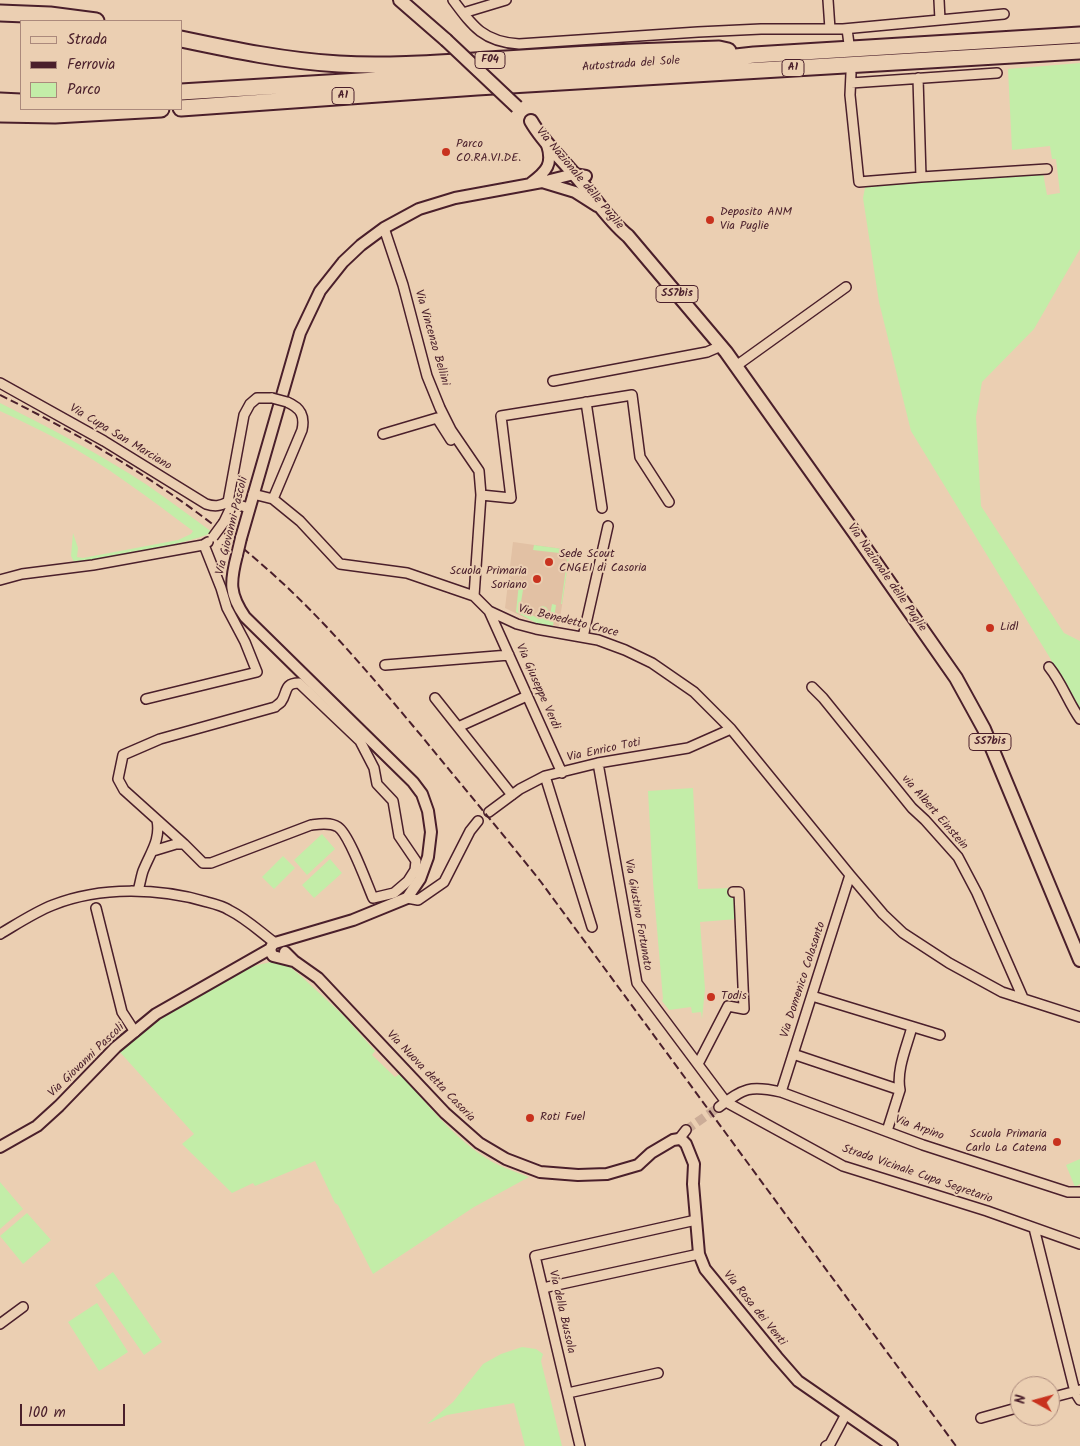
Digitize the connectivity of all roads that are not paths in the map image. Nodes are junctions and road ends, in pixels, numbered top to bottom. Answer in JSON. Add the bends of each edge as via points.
{"nodes":[{"id":1,"x":400,"y":0,"type":"edge"},
{"id":2,"x":453,"y":0,"type":"edge"},
{"id":3,"x":506,"y":0,"type":"edge"},
{"id":4,"x":828,"y":0,"type":"edge"},
{"id":5,"x":939,"y":0,"type":"edge"},
{"id":6,"x":0,"y":13,"type":"edge"},
{"id":7,"x":463,"y":13,"type":"junction"},
{"id":8,"x":1004,"y":14,"type":"dead end"},
{"id":9,"x":89,"y":20,"type":"edge"},
{"id":10,"x":940,"y":20,"type":"junction"},
{"id":11,"x":847,"y":28,"type":"junction"},
{"id":12,"x":830,"y":29,"type":"junction"},
{"id":13,"x":1080,"y":35,"type":"edge"},
{"id":14,"x":182,"y":39,"type":"edge"},
{"id":15,"x":849,"y":44,"type":"dead end"},
{"id":16,"x":1080,"y":51,"type":"edge"},
{"id":17,"x":754,"y":55,"type":"junction"},
{"id":18,"x":851,"y":73,"type":"dead end"},
{"id":19,"x":997,"y":73,"type":"dead end"},
{"id":20,"x":918,"y":78,"type":"junction"},
{"id":21,"x":850,"y":82,"type":"junction"},
{"id":22,"x":182,"y":92,"type":"edge"},
{"id":23,"x":0,"y":101,"type":"edge"},
{"id":24,"x":20,"y":102,"type":"edge"},
{"id":25,"x":182,"y":108,"type":"edge"},
{"id":26,"x":137,"y":110,"type":"edge"},
{"id":27,"x":0,"y":114,"type":"edge"},
{"id":28,"x":39,"y":114,"type":"junction"},
{"id":29,"x":531,"y":121,"type":"junction"},
{"id":30,"x":0,"y":122,"type":"edge"},
{"id":31,"x":548,"y":145,"type":"junction"},
{"id":32,"x":1048,"y":169,"type":"dead end"},
{"id":33,"x":579,"y":174,"type":"junction"},
{"id":34,"x":921,"y":177,"type":"junction"},
{"id":35,"x":542,"y":182,"type":"junction"},
{"id":36,"x":530,"y":184,"type":"junction"},
{"id":37,"x":556,"y":186,"type":"junction"},
{"id":38,"x":604,"y":211,"type":"junction"},
{"id":39,"x":384,"y":228,"type":"junction"},
{"id":40,"x":628,"y":236,"type":"junction"},
{"id":41,"x":846,"y":287,"type":"dead end"},
{"id":42,"x":721,"y":346,"type":"junction"},
{"id":43,"x":736,"y":366,"type":"junction"},
{"id":44,"x":553,"y":380,"type":"dead end"},
{"id":45,"x":0,"y":383,"type":"edge"},
{"id":46,"x":586,"y":402,"type":"junction"},
{"id":47,"x":384,"y":434,"type":"dead end"},
{"id":48,"x":471,"y":460,"type":"junction"},
{"id":49,"x":253,"y":494,"type":"junction"},
{"id":50,"x":481,"y":495,"type":"junction"},
{"id":51,"x":273,"y":499,"type":"junction"},
{"id":52,"x":231,"y":502,"type":"junction"},
{"id":53,"x":668,"y":502,"type":"dead end"},
{"id":54,"x":249,"y":508,"type":"junction"},
{"id":55,"x":602,"y":508,"type":"dead end"},
{"id":56,"x":608,"y":526,"type":"dead end"},
{"id":57,"x":204,"y":545,"type":"junction"},
{"id":58,"x":0,"y":580,"type":"edge"},
{"id":59,"x":474,"y":596,"type":"junction"},
{"id":60,"x":489,"y":611,"type":"junction"},
{"id":61,"x":582,"y":637,"type":"junction"},
{"id":62,"x":509,"y":655,"type":"junction"},
{"id":63,"x":385,"y":665,"type":"dead end"},
{"id":64,"x":1049,"y":667,"type":"dead end"},
{"id":65,"x":812,"y":687,"type":"dead end"},
{"id":66,"x":527,"y":696,"type":"junction"},
{"id":67,"x":435,"y":698,"type":"dead end"},
{"id":68,"x":146,"y":699,"type":"dead end"},
{"id":69,"x":1080,"y":719,"type":"edge"},
{"id":70,"x":458,"y":727,"type":"junction"},
{"id":71,"x":731,"y":729,"type":"junction"},
{"id":72,"x":598,"y":763,"type":"junction"},
{"id":73,"x":562,"y":773,"type":"junction"},
{"id":74,"x":545,"y":776,"type":"junction"},
{"id":75,"x":512,"y":795,"type":"junction"},
{"id":76,"x":488,"y":812,"type":"dead end"},
{"id":77,"x":157,"y":820,"type":"junction"},
{"id":78,"x":478,"y":821,"type":"dead end"},
{"id":79,"x":184,"y":844,"type":"junction"},
{"id":80,"x":153,"y":851,"type":"junction"},
{"id":81,"x":850,"y":875,"type":"junction"},
{"id":82,"x":138,"y":891,"type":"junction"},
{"id":83,"x":733,"y":892,"type":"dead end"},
{"id":84,"x":407,"y":898,"type":"junction"},
{"id":85,"x":96,"y":908,"type":"dead end"},
{"id":86,"x":592,"y":927,"type":"dead end"},
{"id":87,"x":0,"y":934,"type":"edge"},
{"id":88,"x":276,"y":948,"type":"junction"},
{"id":89,"x":1080,"y":960,"type":"edge"},
{"id":90,"x":812,"y":996,"type":"junction"},
{"id":91,"x":1022,"y":998,"type":"junction"},
{"id":92,"x":1080,"y":1017,"type":"edge"},
{"id":93,"x":912,"y":1027,"type":"junction"},
{"id":94,"x":135,"y":1032,"type":"junction"},
{"id":95,"x":940,"y":1035,"type":"dead end"},
{"id":96,"x":793,"y":1054,"type":"junction"},
{"id":97,"x":698,"y":1064,"type":"junction"},
{"id":98,"x":900,"y":1090,"type":"junction"},
{"id":99,"x":781,"y":1092,"type":"junction"},
{"id":100,"x":723,"y":1105,"type":"junction"},
{"id":101,"x":686,"y":1130,"type":"tunnel mouth"},
{"id":102,"x":887,"y":1131,"type":"junction"},
{"id":103,"x":680,"y":1138,"type":"junction"},
{"id":104,"x":0,"y":1147,"type":"edge"},
{"id":105,"x":1080,"y":1192,"type":"edge"},
{"id":106,"x":696,"y":1220,"type":"junction"},
{"id":107,"x":1034,"y":1228,"type":"junction"},
{"id":108,"x":1080,"y":1244,"type":"edge"},
{"id":109,"x":698,"y":1254,"type":"junction"},
{"id":110,"x":543,"y":1288,"type":"junction"},
{"id":111,"x":23,"y":1306,"type":"dead end"},
{"id":112,"x":0,"y":1324,"type":"edge"},
{"id":113,"x":658,"y":1373,"type":"dead end"},
{"id":114,"x":1077,"y":1391,"type":"edge"},
{"id":115,"x":568,"y":1394,"type":"junction"},
{"id":116,"x":1060,"y":1395,"type":"edge"},
{"id":117,"x":1080,"y":1400,"type":"edge"},
{"id":118,"x":1010,"y":1410,"type":"edge"},
{"id":119,"x":846,"y":1414,"type":"junction"},
{"id":120,"x":981,"y":1418,"type":"dead end"},
{"id":121,"x":580,"y":1446,"type":"edge"},
{"id":122,"x":826,"y":1446,"type":"edge"},
{"id":123,"x":892,"y":1446,"type":"edge"}],
"edges":[{"from":1,"to":29,"type":"main road","name":"Via Nazionale delle Puglie","number":"SS7bis","bridge":true},
{"from":2,"to":7,"type":"street"},
{"from":3,"to":7,"type":"street"},
{"from":4,"to":12,"type":"street"},
{"from":5,"to":10,"type":"street"},
{"from":6,"to":9,"type":"highway","via":[[50,14]]},
{"from":7,"to":12,"type":"street","via":[[489,38],[519,44],[698,32]]},
{"from":8,"to":10,"type":"street"},
{"from":10,"to":11,"type":"street"},
{"from":11,"to":12,"type":"street"},
{"from":11,"to":15,"type":"street"},
{"from":13,"to":17,"type":"highway","name":"Autostrada del Sole","number":"A1"},
{"from":14,"to":17,"type":"highway","number":"F04","via":[[294,60],[340,64],[718,49]]},
{"from":16,"to":25,"type":"highway","name":"Autostrada del Sole","number":"A1"},
{"from":17,"to":22,"type":"highway","name":"Autostrada del Sole","number":"A1"},
{"from":18,"to":21,"type":"street"},
{"from":19,"to":20,"type":"street"},
{"from":20,"to":21,"type":"street"},
{"from":20,"to":34,"type":"street"},
{"from":21,"to":34,"type":"street","via":[[860,182]]},
{"from":23,"to":24,"type":"highway"},
{"from":26,"to":28,"type":"highway"},
{"from":27,"to":28,"type":"highway"},
{"from":28,"to":30,"type":"highway"},
{"from":29,"to":31,"type":"main road","name":"Via Nazionale delle Puglie","number":"SS7bis"},
{"from":29,"to":33,"type":"main road","name":"Via Nazionale delle Puglie","number":"SS7bis","via":[[544,128]]},
{"from":31,"to":33,"type":"main road","name":"Via Nazionale delle Puglie","number":"SS7bis"},
{"from":31,"to":36,"type":"street","via":[[549,165]]},
{"from":32,"to":34,"type":"street"},
{"from":33,"to":35,"type":"street","name":"Via Giovanni Pascoli"},
{"from":33,"to":37,"type":"street","via":[[568,183]]},
{"from":33,"to":38,"type":"main road","name":"Via Nazionale delle Puglie","number":"SS7bis"},
{"from":33,"to":40,"type":"main road","name":"Via Nazionale delle Puglie","number":"SS7bis","via":[[621,220]]},
{"from":35,"to":36,"type":"street","name":"Via Giovanni Pascoli"},
{"from":35,"to":37,"type":"street"},
{"from":36,"to":39,"type":"street","name":"Via Giovanni Pascoli","via":[[436,203]]},
{"from":37,"to":38,"type":"street","via":[[582,196]]},
{"from":38,"to":40,"type":"main road","name":"Via Nazionale delle Puglie","number":"SS7bis"},
{"from":39,"to":48,"type":"street","name":"Via Vincenzo Bellini","via":[[427,376],[444,416]]},
{"from":39,"to":49,"type":"street","name":"Via Giovanni Pascoli","via":[[343,262],[320,291],[306,317]]},
{"from":40,"to":42,"type":"main road","name":"Via Nazionale delle Puglie","number":"SS7bis"},
{"from":41,"to":43,"type":"street"},
{"from":42,"to":43,"type":"main road","name":"Via Nazionale delle Puglie","number":"SS7bis"},
{"from":42,"to":44,"type":"street","via":[[707,352]]},
{"from":43,"to":89,"type":"main road","name":"Via Nazionale delle Puglie","number":"SS7bis","via":[[956,678],[984,729]]},
{"from":45,"to":52,"type":"street","name":"Via Cupa San Marciano","via":[[104,441],[206,504],[214,506]]},
{"from":46,"to":50,"type":"street","via":[[501,416],[511,498]]},
{"from":46,"to":53,"type":"street","via":[[632,395],[640,457]]},
{"from":46,"to":55,"type":"street"},
{"from":47,"to":48,"type":"street","via":[[437,418],[456,448]]},
{"from":48,"to":50,"type":"street","name":"Via Vincenzo Bellini","via":[[479,471]]},
{"from":49,"to":51,"type":"street","name":"Via Benedetto Croce"},
{"from":49,"to":54,"type":"street","name":"Via Giovanni Pascoli"},
{"from":50,"to":59,"type":"street","name":"Via Vincenzo Bellini"},
{"from":51,"to":52,"type":"street","bridge":true,"via":[[303,424],[302,413],[287,402],[257,398],[244,415]]},
{"from":51,"to":59,"type":"street","name":"Via Benedetto Croce","via":[[300,521],[340,564],[407,573]]},
{"from":52,"to":54,"type":"street","name":"Via Cupa San Marciano"},
{"from":52,"to":57,"type":"street","bridge":true,"via":[[224,522]]},
{"from":54,"to":84,"type":"street","name":"Via Giovanni Pascoli","bridge":true,"via":[[231,585],[245,617],[422,794],[431,832],[428,857],[420,879]]},
{"from":56,"to":61,"type":"street"},
{"from":57,"to":58,"type":"street"},
{"from":57,"to":68,"type":"street","via":[[227,608],[257,672]]},
{"from":59,"to":60,"type":"street","name":"Via Benedetto Croce"},
{"from":60,"to":61,"type":"street","name":"Via Benedetto Croce","via":[[517,624]]},
{"from":60,"to":62,"type":"street","name":"Via Giuseppe Verdi"},
{"from":61,"to":71,"type":"street","name":"Via Benedetto Croce","via":[[625,650],[652,663],[694,692]]},
{"from":62,"to":63,"type":"street"},
{"from":62,"to":66,"type":"street","name":"Via Giuseppe Verdi"},
{"from":64,"to":69,"type":"street"},
{"from":65,"to":91,"type":"street","name":"via Albert Einstein","via":[[912,808],[958,857],[988,917]]},
{"from":66,"to":70,"type":"street"},
{"from":66,"to":73,"type":"street","name":"Via Giuseppe Verdi"},
{"from":67,"to":70,"type":"street"},
{"from":70,"to":75,"type":"street"},
{"from":71,"to":72,"type":"street","name":"Via Enrico Toti","via":[[688,748]]},
{"from":71,"to":81,"type":"street","name":"Via Benedetto Croce"},
{"from":72,"to":73,"type":"street","name":"Via Enrico Toti"},
{"from":72,"to":97,"type":"street","name":"Via Giustino Fortunato","via":[[637,983]]},
{"from":73,"to":74,"type":"street","name":"Via Enrico Toti"},
{"from":74,"to":75,"type":"street","name":"Via Enrico Toti"},
{"from":74,"to":86,"type":"street"},
{"from":75,"to":76,"type":"street","name":"Via Enrico Toti"},
{"from":77,"to":79,"type":"street"},
{"from":77,"to":79,"type":"street","via":[[124,790],[118,779],[123,755],[160,739],[275,707],[282,701],[288,685],[299,683],[360,741],[378,784],[393,801],[399,836],[416,861],[408,881],[394,893],[373,898],[347,837],[338,827],[311,825],[211,863],[203,863]]},
{"from":77,"to":80,"type":"street","via":[[158,839]]},
{"from":78,"to":84,"type":"street","via":[[444,882],[418,900]]},
{"from":79,"to":80,"type":"street"},
{"from":80,"to":82,"type":"street"},
{"from":81,"to":90,"type":"street","name":"Via Domenico Colasanto"},
{"from":81,"to":91,"type":"street","name":"Via Benedetto Croce","via":[[903,933],[1002,992]]},
{"from":82,"to":87,"type":"street","via":[[86,895],[53,905]]},
{"from":82,"to":88,"type":"street","via":[[197,899],[227,908],[246,919]]},
{"from":83,"to":97,"type":"street","via":[[739,892],[744,1009],[728,1006]]},
{"from":84,"to":88,"type":"street","name":"Via Giovanni Pascoli"},
{"from":85,"to":94,"type":"street","via":[[122,1012]]},
{"from":88,"to":94,"type":"street","name":"Via Giovanni Pascoli","via":[[156,1014]]},
{"from":88,"to":103,"type":"street","name":"Via Nuova detta Casoria","via":[[318,978],[445,1113],[488,1150],[506,1159],[540,1172],[608,1174],[638,1165],[672,1140]]},
{"from":90,"to":93,"type":"street"},
{"from":90,"to":96,"type":"street","name":"Via Domenico Colasanto"},
{"from":91,"to":92,"type":"street","name":"Via Benedetto Croce"},
{"from":93,"to":95,"type":"street"},
{"from":93,"to":98,"type":"street","via":[[903,1057]]},
{"from":94,"to":104,"type":"street","name":"Via Giovanni Pascoli","via":[[37,1126]]},
{"from":96,"to":98,"type":"street"},
{"from":96,"to":99,"type":"street","name":"Via Domenico Colasanto"},
{"from":97,"to":100,"type":"street","name":"Via Giustino Fortunato"},
{"from":98,"to":102,"type":"street"},
{"from":99,"to":100,"type":"street","name":"Via Arpino","via":[[762,1087],[749,1089],[734,1095]]},
{"from":99,"to":102,"type":"street","name":"Via Arpino"},
{"from":100,"to":107,"type":"street","name":"Strada Vicinale Cupa Segretario","via":[[843,1166]]},
{"from":101,"to":103,"type":"street"},
{"from":102,"to":105,"type":"street","name":"Via Arpino","via":[[1068,1192]]},
{"from":103,"to":106,"type":"street","name":"Via Rosa dei Venti","via":[[694,1164]]},
{"from":106,"to":109,"type":"street","name":"Via Rosa dei Venti"},
{"from":106,"to":110,"type":"street","name":"Via della Bussola","via":[[535,1256]]},
{"from":107,"to":108,"type":"street","name":"Strada Vicinale Cupa Segretario"},
{"from":107,"to":114,"type":"street"},
{"from":109,"to":110,"type":"street"},
{"from":109,"to":119,"type":"street","name":"Via Rosa dei Venti","via":[[706,1269],[798,1381]]},
{"from":110,"to":115,"type":"street","name":"Via della Bussola"},
{"from":111,"to":112,"type":"street"},
{"from":113,"to":115,"type":"street"},
{"from":114,"to":116,"type":"street"},
{"from":114,"to":117,"type":"street"},
{"from":115,"to":121,"type":"street","name":"Via della Bussola"},
{"from":118,"to":120,"type":"street"},
{"from":119,"to":122,"type":"street"},
{"from":119,"to":123,"type":"street","name":"Via Rosa dei Venti"}]}
